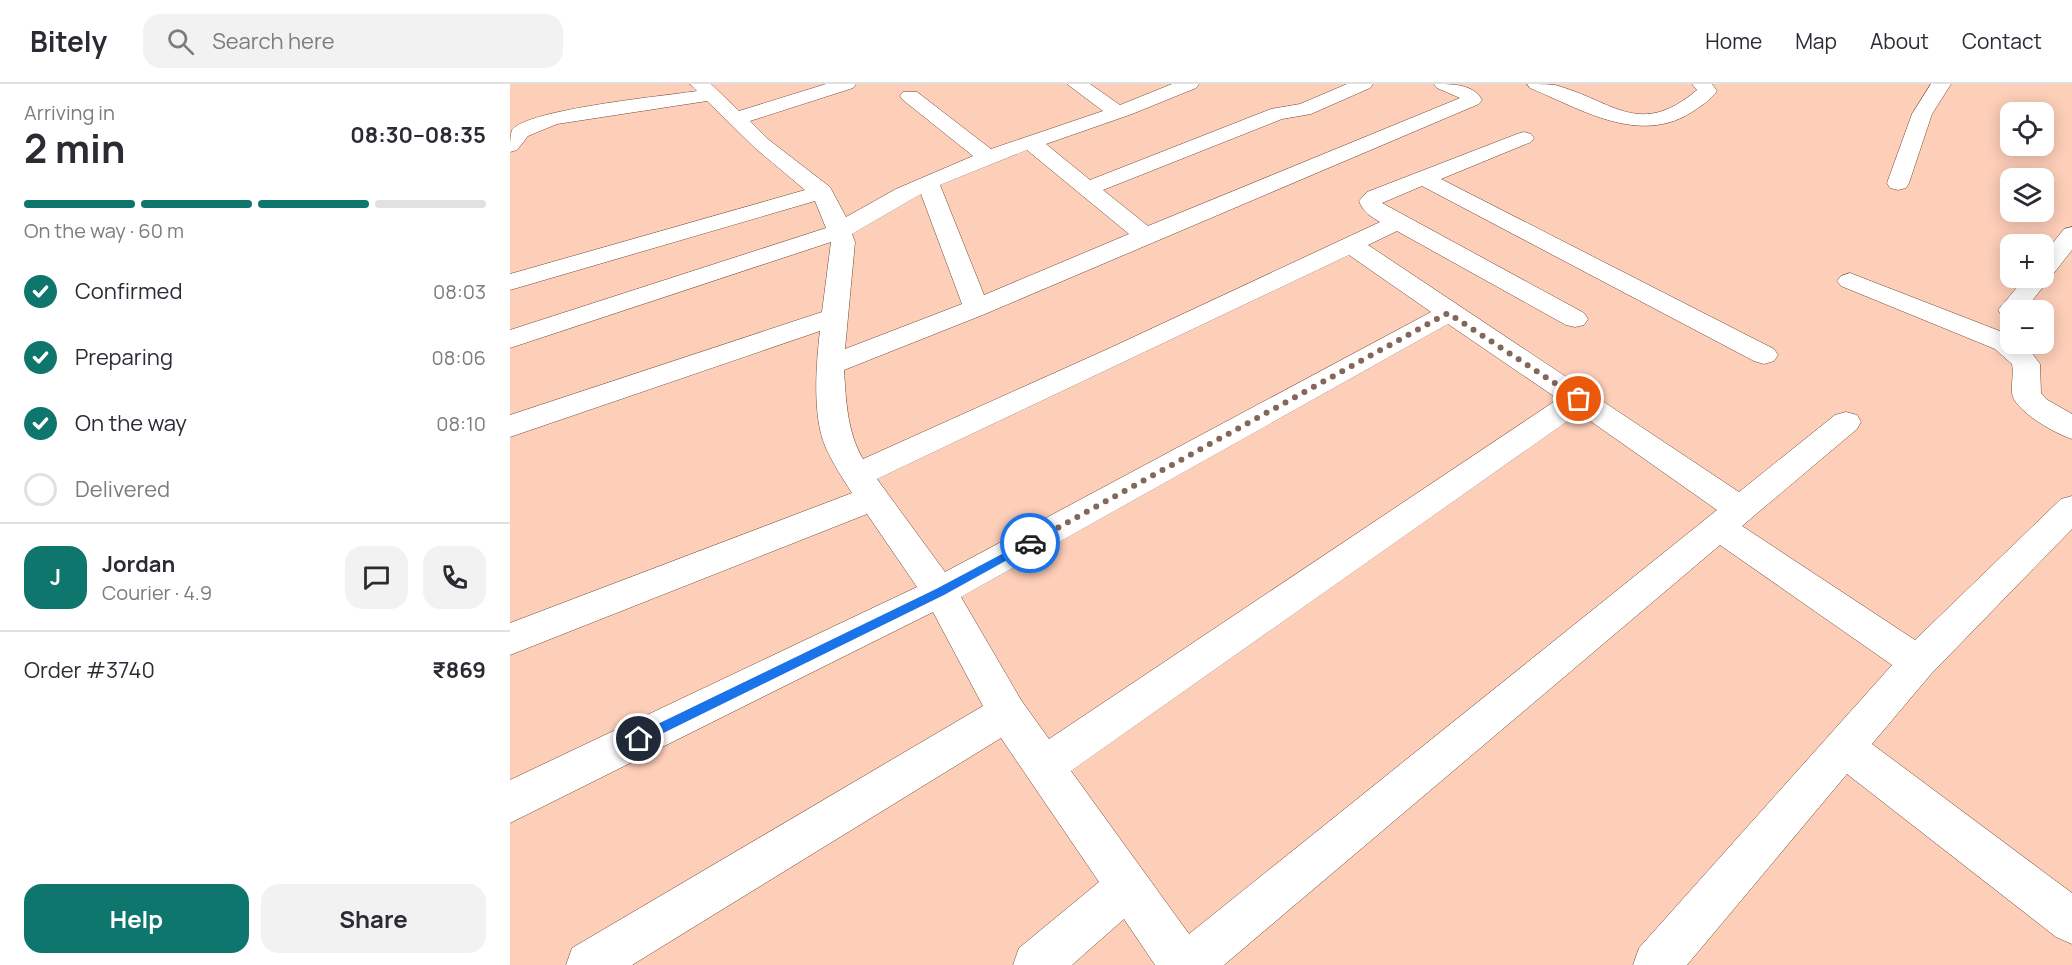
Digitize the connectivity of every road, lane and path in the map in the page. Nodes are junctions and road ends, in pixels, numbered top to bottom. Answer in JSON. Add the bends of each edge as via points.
{"nodes":[{"id":1,"x":846,"y":84,"type":"edge"},
{"id":2,"x":1077,"y":84,"type":"edge"},
{"id":3,"x":1189,"y":84,"type":"edge"},
{"id":4,"x":1363,"y":84,"type":"edge"},
{"id":5,"x":1447,"y":84,"type":"edge"},
{"id":6,"x":1537,"y":84,"type":"edge"},
{"id":7,"x":1702,"y":84,"type":"edge"},
{"id":8,"x":1941,"y":84,"type":"edge"},
{"id":9,"x":705,"y":90,"type":"edge"},
{"id":10,"x":910,"y":96,"type":"dead end"},
{"id":11,"x":1118,"y":112,"type":"junction"},
{"id":12,"x":735,"y":118,"type":"junction"},
{"id":13,"x":1524,"y":138,"type":"dead end"},
{"id":14,"x":1030,"y":142,"type":"junction"},
{"id":15,"x":510,"y":146,"type":"edge"},
{"id":16,"x":989,"y":158,"type":"junction"},
{"id":17,"x":1425,"y":179,"type":"junction"},
{"id":18,"x":928,"y":183,"type":"junction"},
{"id":19,"x":1898,"y":183,"type":"dead end"},
{"id":20,"x":1088,"y":188,"type":"junction"},
{"id":21,"x":822,"y":192,"type":"junction"},
{"id":22,"x":1398,"y":222,"type":"junction"},
{"id":23,"x":840,"y":232,"type":"junction"},
{"id":24,"x":2072,"y":234,"type":"edge"},
{"id":25,"x":1145,"y":236,"type":"junction"},
{"id":26,"x":1350,"y":244,"type":"junction"},
{"id":27,"x":2054,"y":257,"type":"edge"},
{"id":28,"x":1850,"y":281,"type":"dead end"},
{"id":29,"x":510,"y":282,"type":"edge"},
{"id":30,"x":2030,"y":288,"type":"edge"},
{"id":31,"x":2020,"y":300,"type":"edge"},
{"id":32,"x":976,"y":308,"type":"junction"},
{"id":33,"x":1448,"y":313,"type":"junction"},
{"id":34,"x":835,"y":317,"type":"junction"},
{"id":35,"x":1575,"y":319,"type":"dead end"},
{"id":36,"x":2000,"y":325,"type":"edge"},
{"id":37,"x":1990,"y":337,"type":"junction"},
{"id":38,"x":510,"y":339,"type":"edge"},
{"id":39,"x":1764,"y":355,"type":"dead end"},
{"id":40,"x":830,"y":365,"type":"junction"},
{"id":41,"x":1579,"y":399,"type":"junction"},
{"id":42,"x":1846,"y":422,"type":"dead end"},
{"id":43,"x":510,"y":426,"type":"edge"},
{"id":44,"x":2072,"y":429,"type":"edge"},
{"id":45,"x":865,"y":487,"type":"junction"},
{"id":46,"x":2072,"y":508,"type":"edge"},
{"id":47,"x":1729,"y":518,"type":"junction"},
{"id":48,"x":940,"y":592,"type":"junction"},
{"id":49,"x":510,"y":639,"type":"edge"},
{"id":50,"x":1917,"y":662,"type":"junction"},
{"id":51,"x":1007,"y":713,"type":"junction"},
{"id":52,"x":1844,"y":747,"type":"junction"},
{"id":53,"x":1044,"y":766,"type":"junction"},
{"id":54,"x":510,"y":802,"type":"edge"},
{"id":55,"x":1128,"y":886,"type":"junction"},
{"id":56,"x":2072,"y":921,"type":"edge"},
{"id":57,"x":589,"y":965,"type":"edge"},
{"id":58,"x":1036,"y":965,"type":"edge"},
{"id":59,"x":1183,"y":965,"type":"edge"},
{"id":60,"x":1188,"y":965,"type":"edge"},
{"id":61,"x":1656,"y":965,"type":"edge"}],
"edges":[{"from":1,"to":12,"type":"street"},
{"from":2,"to":11,"type":"street"},
{"from":3,"to":11,"type":"street"},
{"from":4,"to":20,"type":"street","via":[[1304,110],[1278,113]]},
{"from":5,"to":25,"type":"street","via":[[1470,95],[1472,100]]},
{"from":6,"to":7,"type":"street","via":[[1621,116],[1654,121],[1701,97],[1707,91]]},
{"from":8,"to":19,"type":"street","via":[[1922,114]]},
{"from":9,"to":12,"type":"street"},
{"from":9,"to":15,"type":"street","via":[[552,119],[521,132]]},
{"from":10,"to":16,"type":"street"},
{"from":11,"to":14,"type":"street"},
{"from":12,"to":21,"type":"street"},
{"from":13,"to":17,"type":"street"},
{"from":14,"to":16,"type":"street"},
{"from":14,"to":20,"type":"street"},
{"from":16,"to":18,"type":"street"},
{"from":17,"to":22,"type":"street","via":[[1370,201],[1373,208]]},
{"from":17,"to":39,"type":"street"},
{"from":18,"to":23,"type":"street","via":[[870,210]]},
{"from":18,"to":32,"type":"street"},
{"from":20,"to":25,"type":"street"},
{"from":21,"to":23,"type":"street"},
{"from":21,"to":29,"type":"street"},
{"from":22,"to":26,"type":"street"},
{"from":22,"to":35,"type":"street"},
{"from":23,"to":34,"type":"street","via":[[843,242]]},
{"from":23,"to":38,"type":"street"},
{"from":24,"to":27,"type":"street"},
{"from":25,"to":32,"type":"street"},
{"from":26,"to":33,"type":"street"},
{"from":26,"to":45,"type":"street","via":[[1120,354]]},
{"from":28,"to":37,"type":"street"},
{"from":30,"to":31,"type":"street"},
{"from":32,"to":40,"type":"street"},
{"from":33,"to":41,"type":"street"},
{"from":33,"to":48,"type":"street"},
{"from":34,"to":40,"type":"street"},
{"from":34,"to":43,"type":"street"},
{"from":36,"to":37,"type":"street"},
{"from":37,"to":44,"type":"street","via":[[2021,352],[2028,365],[2026,394],[2036,406]]},
{"from":40,"to":45,"type":"street","via":[[840,446]]},
{"from":41,"to":47,"type":"street"},
{"from":41,"to":53,"type":"street"},
{"from":42,"to":47,"type":"street"},
{"from":45,"to":48,"type":"street"},
{"from":45,"to":49,"type":"street"},
{"from":46,"to":50,"type":"street"},
{"from":47,"to":50,"type":"street"},
{"from":47,"to":60,"type":"street"},
{"from":48,"to":51,"type":"street"},
{"from":48,"to":54,"type":"street"},
{"from":50,"to":52,"type":"street"},
{"from":51,"to":53,"type":"street"},
{"from":51,"to":57,"type":"street"},
{"from":52,"to":56,"type":"street"},
{"from":52,"to":61,"type":"street"},
{"from":53,"to":55,"type":"street"},
{"from":55,"to":58,"type":"street"},
{"from":55,"to":59,"type":"street"}]}
